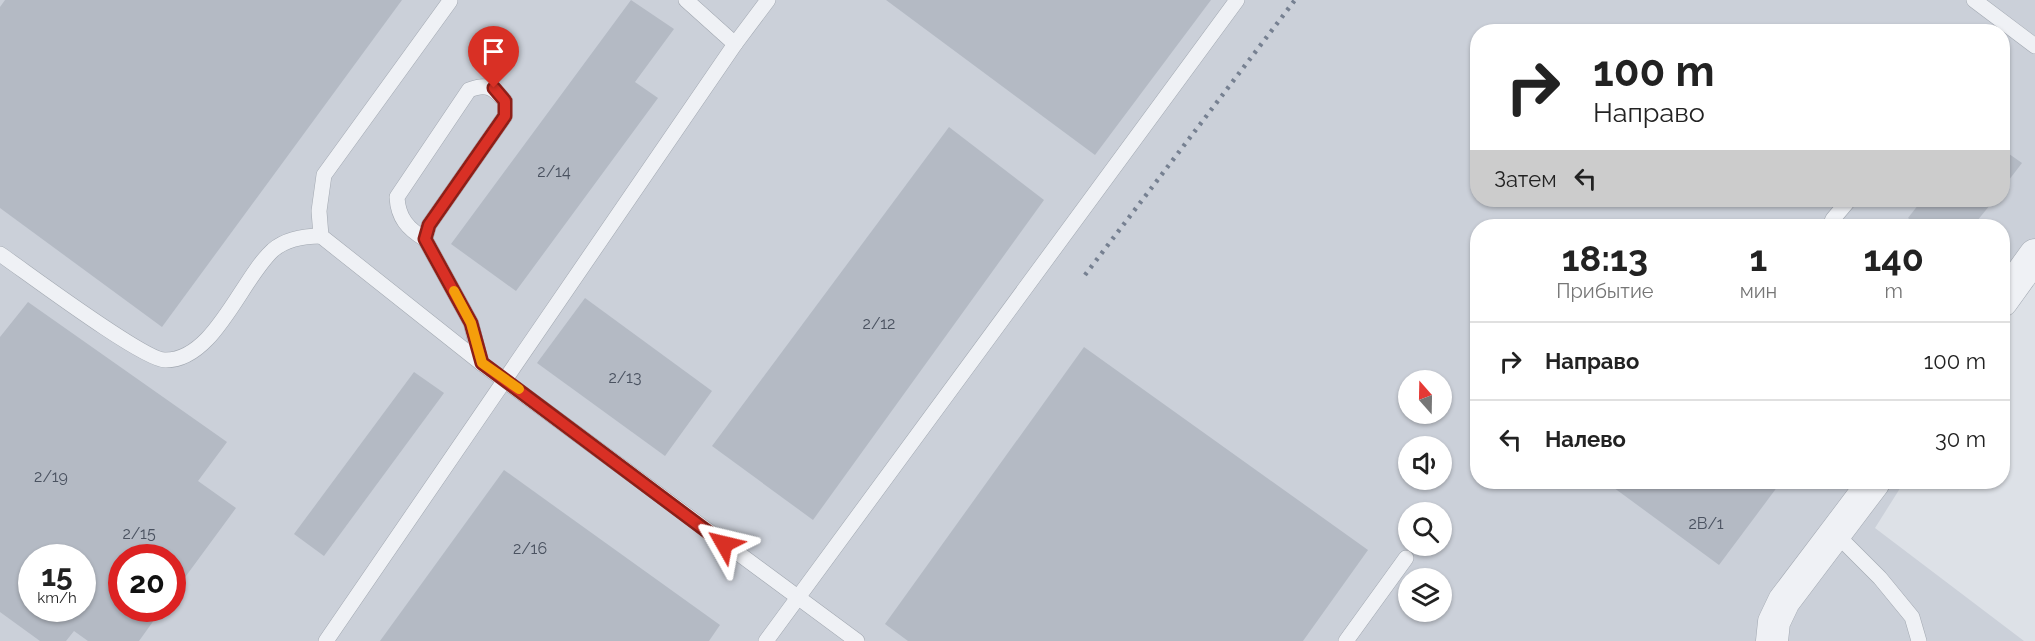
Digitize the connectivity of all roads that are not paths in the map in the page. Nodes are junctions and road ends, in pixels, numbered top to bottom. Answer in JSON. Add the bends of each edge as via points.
{"nodes":[{"id":1,"x":686,"y":0,"type":"edge"},
{"id":2,"x":768,"y":0,"type":"edge"},
{"id":3,"x":1237,"y":0,"type":"edge"},
{"id":4,"x":1974,"y":0,"type":"edge"},
{"id":5,"x":450,"y":1,"type":"edge"},
{"id":6,"x":2006,"y":24,"type":"edge"},
{"id":7,"x":2010,"y":27,"type":"edge"},
{"id":8,"x":735,"y":44,"type":"junction"},
{"id":9,"x":2035,"y":46,"type":"edge"},
{"id":10,"x":1843,"y":207,"type":"edge"},
{"id":11,"x":1833,"y":219,"type":"edge"},
{"id":12,"x":321,"y":236,"type":"junction"},
{"id":13,"x":425,"y":239,"type":"junction"},
{"id":14,"x":0,"y":254,"type":"edge"},
{"id":15,"x":2035,"y":255,"type":"edge"},
{"id":16,"x":2010,"y":291,"type":"edge"},
{"id":17,"x":482,"y":363,"type":"junction"},
{"id":18,"x":504,"y":378,"type":"junction"},
{"id":19,"x":1869,"y":489,"type":"edge"},
{"id":20,"x":1836,"y":534,"type":"junction"},
{"id":21,"x":1406,"y":558,"type":"dead end"},
{"id":22,"x":797,"y":599,"type":"junction"},
{"id":23,"x":326,"y":641,"type":"edge"},
{"id":24,"x":766,"y":641,"type":"edge"},
{"id":25,"x":857,"y":641,"type":"edge"},
{"id":26,"x":1346,"y":641,"type":"edge"},
{"id":27,"x":1772,"y":641,"type":"edge"},
{"id":28,"x":1919,"y":641,"type":"edge"}],
"edges":[{"from":1,"to":8,"type":"lane"},
{"from":2,"to":8,"type":"lane"},
{"from":3,"to":22,"type":"lane"},
{"from":4,"to":6,"type":"lane"},
{"from":5,"to":12,"type":"lane","via":[[324,175]]},
{"from":7,"to":9,"type":"lane"},
{"from":8,"to":18,"type":"lane"},
{"from":10,"to":11,"type":"lane"},
{"from":12,"to":14,"type":"lane","via":[[302,236],[274,249],[194,353],[164,361],[137,349]]},
{"from":12,"to":17,"type":"lane"},
{"from":13,"to":13,"type":"lane","via":[[429,225],[505,116],[505,101],[494,88],[481,85],[469,90],[397,197],[398,210],[409,229]]},
{"from":13,"to":17,"type":"lane","via":[[471,323]]},
{"from":15,"to":16,"type":"street"},
{"from":17,"to":18,"type":"lane"},
{"from":18,"to":22,"type":"lane"},
{"from":18,"to":23,"type":"lane"},
{"from":19,"to":20,"type":"street"},
{"from":20,"to":27,"type":"street","via":[[1784,601],[1774,622]]},
{"from":20,"to":28,"type":"lane","via":[[1912,617]]},
{"from":21,"to":26,"type":"lane"},
{"from":22,"to":24,"type":"lane"},
{"from":22,"to":25,"type":"lane"}]}
